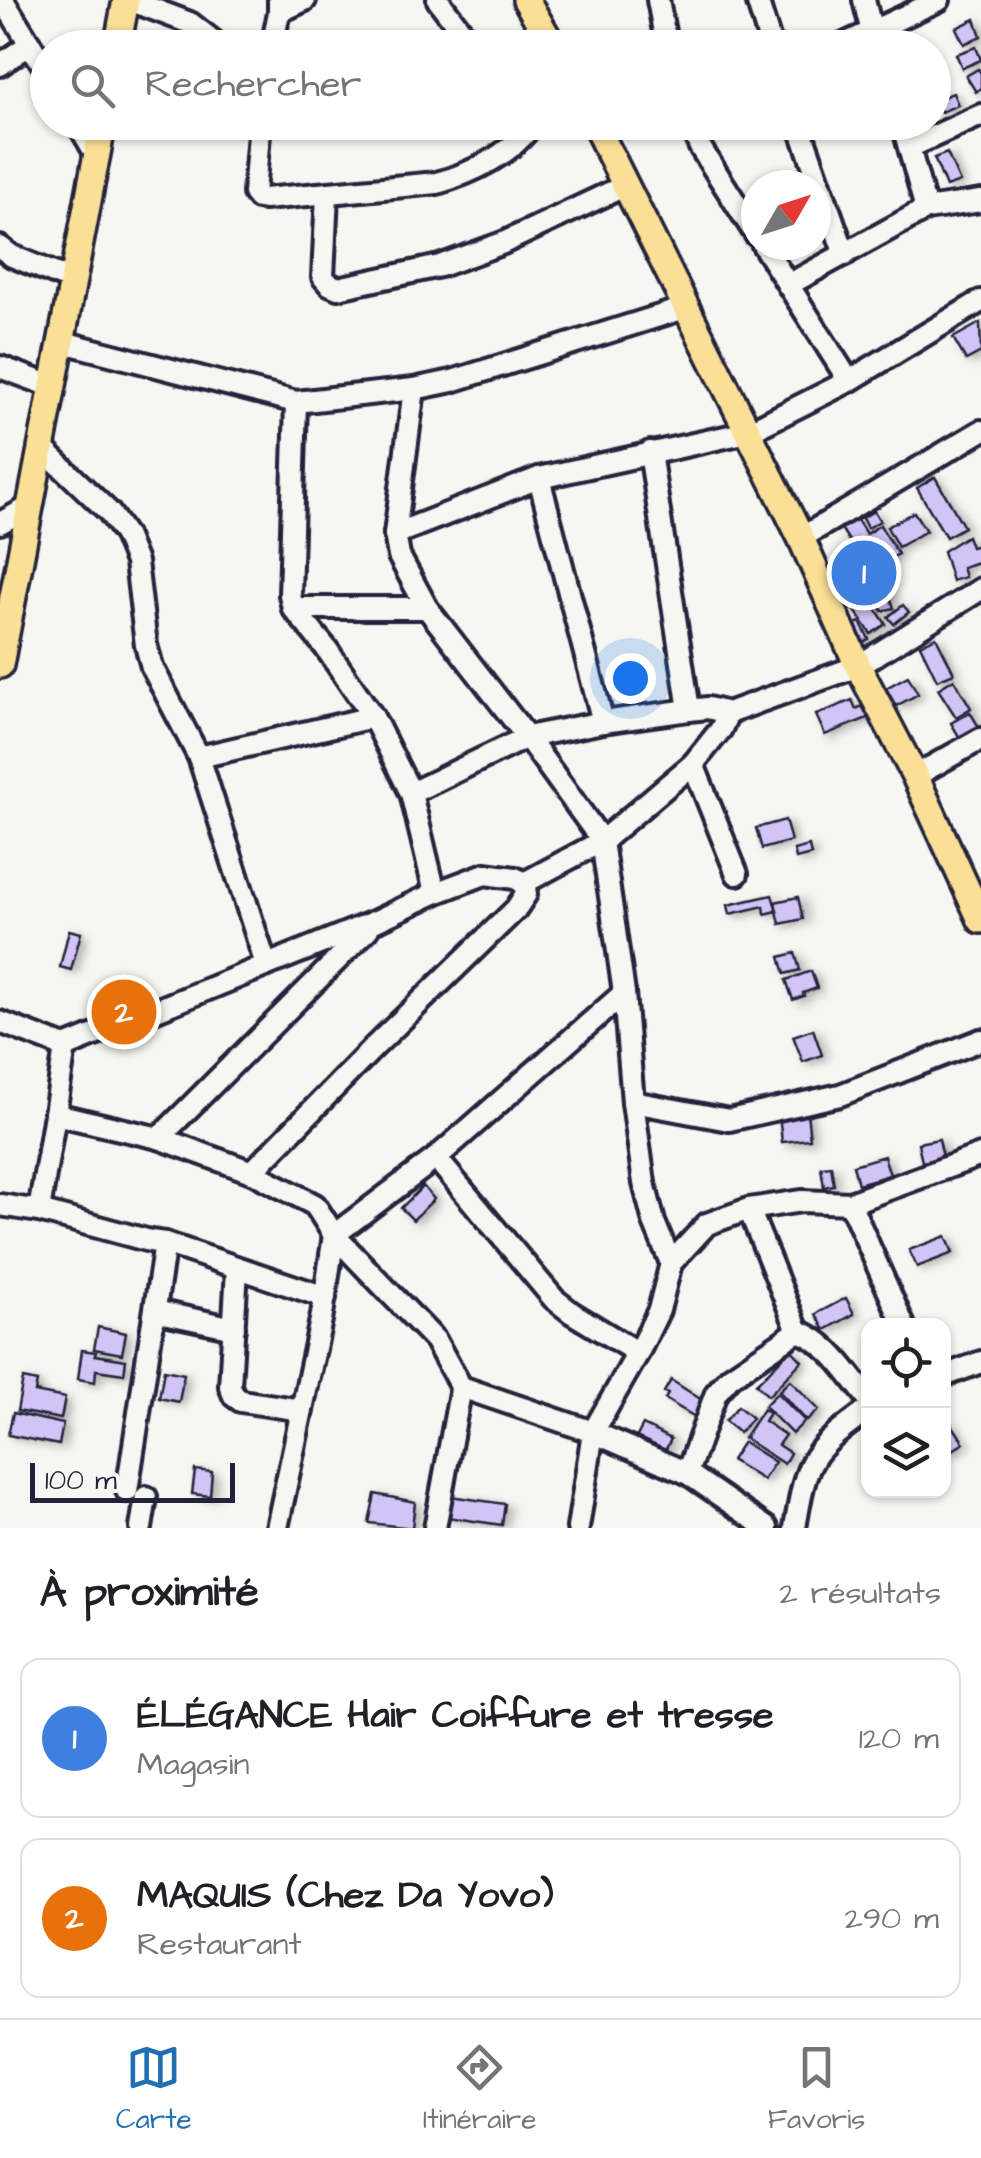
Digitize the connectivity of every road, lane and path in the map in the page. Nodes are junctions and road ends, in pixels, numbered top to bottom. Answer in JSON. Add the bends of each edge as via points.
{"nodes":[{"id":1,"x":4,"y":0,"type":"edge"},
{"id":2,"x":127,"y":0,"type":"edge"},
{"id":3,"x":306,"y":0,"type":"edge"},
{"id":4,"x":438,"y":0,"type":"edge"},
{"id":5,"x":526,"y":0,"type":"edge"},
{"id":6,"x":658,"y":0,"type":"edge"},
{"id":7,"x":757,"y":0,"type":"edge"},
{"id":8,"x":864,"y":0,"type":"edge"},
{"id":9,"x":939,"y":0,"type":"edge"},
{"id":10,"x":279,"y":6,"type":"edge"},
{"id":11,"x":121,"y":30,"type":"edge"},
{"id":12,"x":199,"y":30,"type":"edge"},
{"id":13,"x":456,"y":30,"type":"edge"},
{"id":14,"x":544,"y":30,"type":"edge"},
{"id":15,"x":664,"y":30,"type":"edge"},
{"id":16,"x":766,"y":30,"type":"edge"},
{"id":17,"x":872,"y":30,"type":"edge"},
{"id":18,"x":889,"y":30,"type":"edge"},
{"id":19,"x":30,"y":44,"type":"joint"},
{"id":20,"x":0,"y":65,"type":"edge"},
{"id":21,"x":981,"y":115,"type":"edge"},
{"id":22,"x":951,"y":129,"type":"edge"},
{"id":23,"x":88,"y":140,"type":"edge"},
{"id":24,"x":100,"y":140,"type":"edge"},
{"id":25,"x":258,"y":140,"type":"edge"},
{"id":26,"x":518,"y":140,"type":"edge"},
{"id":27,"x":602,"y":140,"type":"edge"},
{"id":28,"x":697,"y":140,"type":"edge"},
{"id":29,"x":804,"y":140,"type":"edge"},
{"id":30,"x":908,"y":140,"type":"edge"},
{"id":31,"x":926,"y":140,"type":"edge"},
{"id":32,"x":910,"y":147,"type":"junction"},
{"id":33,"x":97,"y":156,"type":"junction"},
{"id":34,"x":624,"y":186,"type":"junction"},
{"id":35,"x":327,"y":194,"type":"junction"},
{"id":36,"x":981,"y":201,"type":"edge"},
{"id":37,"x":926,"y":209,"type":"junction"},
{"id":38,"x":741,"y":211,"type":"edge"},
{"id":39,"x":0,"y":248,"type":"edge"},
{"id":40,"x":845,"y":254,"type":"junction"},
{"id":41,"x":772,"y":260,"type":"edge"},
{"id":42,"x":74,"y":281,"type":"junction"},
{"id":43,"x":788,"y":285,"type":"junction"},
{"id":44,"x":981,"y":302,"type":"edge"},
{"id":45,"x":688,"y":307,"type":"junction"},
{"id":46,"x":62,"y":342,"type":"junction"},
{"id":47,"x":0,"y":367,"type":"edge"},
{"id":48,"x":849,"y":381,"type":"junction"},
{"id":49,"x":54,"y":387,"type":"junction"},
{"id":50,"x":414,"y":389,"type":"junction"},
{"id":51,"x":296,"y":402,"type":"junction"},
{"id":52,"x":981,"y":431,"type":"edge"},
{"id":53,"x":748,"y":432,"type":"junction"},
{"id":54,"x":42,"y":447,"type":"junction"},
{"id":55,"x":650,"y":452,"type":"junction"},
{"id":56,"x":538,"y":478,"type":"junction"},
{"id":57,"x":32,"y":506,"type":"junction"},
{"id":58,"x":0,"y":523,"type":"edge"},
{"id":59,"x":395,"y":534,"type":"junction"},
{"id":60,"x":802,"y":538,"type":"junction"},
{"id":61,"x":981,"y":589,"type":"edge"},
{"id":62,"x":293,"y":608,"type":"junction"},
{"id":63,"x":427,"y":608,"type":"junction"},
{"id":64,"x":1,"y":655,"type":"edge"},
{"id":65,"x":858,"y":666,"type":"junction"},
{"id":66,"x":689,"y":710,"type":"junction"},
{"id":67,"x":728,"y":713,"type":"junction"},
{"id":68,"x":373,"y":717,"type":"junction"},
{"id":69,"x":604,"y":722,"type":"junction"},
{"id":70,"x":527,"y":737,"type":"junction"},
{"id":71,"x":981,"y":740,"type":"edge"},
{"id":72,"x":198,"y":757,"type":"junction"},
{"id":73,"x":693,"y":764,"type":"junction"},
{"id":74,"x":915,"y":776,"type":"junction"},
{"id":75,"x":411,"y":793,"type":"junction"},
{"id":76,"x":602,"y":840,"type":"junction"},
{"id":77,"x":737,"y":874,"type":"dead end"},
{"id":78,"x":524,"y":883,"type":"junction"},
{"id":79,"x":435,"y":893,"type":"junction"},
{"id":80,"x":978,"y":904,"type":"edge"},
{"id":81,"x":376,"y":921,"type":"junction"},
{"id":82,"x":266,"y":965,"type":"junction"},
{"id":83,"x":624,"y":993,"type":"junction"},
{"id":84,"x":0,"y":1022,"type":"edge"},
{"id":85,"x":981,"y":1040,"type":"edge"},
{"id":86,"x":65,"y":1047,"type":"junction"},
{"id":87,"x":633,"y":1102,"type":"junction"},
{"id":88,"x":55,"y":1114,"type":"junction"},
{"id":89,"x":159,"y":1138,"type":"junction"},
{"id":90,"x":436,"y":1158,"type":"junction"},
{"id":91,"x":979,"y":1161,"type":"edge"},
{"id":92,"x":252,"y":1172,"type":"junction"},
{"id":93,"x":850,"y":1203,"type":"junction"},
{"id":94,"x":0,"y":1205,"type":"edge"},
{"id":95,"x":748,"y":1209,"type":"junction"},
{"id":96,"x":39,"y":1212,"type":"junction"},
{"id":97,"x":334,"y":1235,"type":"junction"},
{"id":98,"x":165,"y":1243,"type":"junction"},
{"id":99,"x":671,"y":1262,"type":"junction"},
{"id":100,"x":237,"y":1269,"type":"junction"},
{"id":101,"x":325,"y":1298,"type":"junction"},
{"id":102,"x":155,"y":1311,"type":"junction"},
{"id":103,"x":900,"y":1318,"type":"edge"},
{"id":104,"x":234,"y":1328,"type":"junction"},
{"id":105,"x":798,"y":1331,"type":"junction"},
{"id":106,"x":638,"y":1353,"type":"junction"},
{"id":107,"x":981,"y":1362,"type":"edge"},
{"id":108,"x":951,"y":1373,"type":"edge"},
{"id":109,"x":462,"y":1387,"type":"junction"},
{"id":110,"x":861,"y":1390,"type":"edge"},
{"id":111,"x":302,"y":1410,"type":"junction"},
{"id":112,"x":861,"y":1415,"type":"edge"},
{"id":113,"x":593,"y":1432,"type":"junction"},
{"id":114,"x":687,"y":1473,"type":"junction"},
{"id":115,"x":140,"y":1528,"type":"edge"},
{"id":116,"x":277,"y":1528,"type":"edge"},
{"id":117,"x":435,"y":1528,"type":"edge"},
{"id":118,"x":578,"y":1528,"type":"edge"},
{"id":119,"x":766,"y":1528,"type":"edge"},
{"id":120,"x":795,"y":1528,"type":"edge"}],
"edges":[{"from":1,"to":19,"type":"street"},
{"from":2,"to":11,"type":"main road"},
{"from":2,"to":12,"type":"street"},
{"from":3,"to":10,"type":"street"},
{"from":4,"to":13,"type":"street"},
{"from":5,"to":14,"type":"main road"},
{"from":6,"to":15,"type":"street"},
{"from":7,"to":16,"type":"street"},
{"from":8,"to":17,"type":"street"},
{"from":9,"to":18,"type":"street"},
{"from":19,"to":20,"type":"street"},
{"from":21,"to":22,"type":"street"},
{"from":23,"to":33,"type":"street"},
{"from":24,"to":33,"type":"main road"},
{"from":25,"to":35,"type":"street","via":[[258,198]]},
{"from":26,"to":35,"type":"street","via":[[464,176],[437,184]]},
{"from":27,"to":34,"type":"main road"},
{"from":28,"to":38,"type":"street"},
{"from":29,"to":40,"type":"street"},
{"from":30,"to":32,"type":"street"},
{"from":31,"to":32,"type":"street"},
{"from":32,"to":37,"type":"street"},
{"from":33,"to":42,"type":"main road"},
{"from":34,"to":35,"type":"street","via":[[440,266],[338,288],[322,277]]},
{"from":34,"to":45,"type":"main road"},
{"from":36,"to":37,"type":"street"},
{"from":37,"to":40,"type":"street"},
{"from":39,"to":42,"type":"street"},
{"from":40,"to":43,"type":"street"},
{"from":41,"to":43,"type":"street"},
{"from":42,"to":46,"type":"main road"},
{"from":43,"to":48,"type":"street"},
{"from":44,"to":48,"type":"street"},
{"from":45,"to":50,"type":"street"},
{"from":45,"to":53,"type":"main road"},
{"from":46,"to":49,"type":"main road"},
{"from":46,"to":51,"type":"street"},
{"from":47,"to":49,"type":"street"},
{"from":48,"to":53,"type":"street"},
{"from":49,"to":54,"type":"main road"},
{"from":50,"to":51,"type":"street"},
{"from":50,"to":59,"type":"street"},
{"from":51,"to":62,"type":"street"},
{"from":52,"to":60,"type":"street"},
{"from":53,"to":55,"type":"street"},
{"from":53,"to":60,"type":"main road"},
{"from":54,"to":57,"type":"main road"},
{"from":54,"to":72,"type":"street","via":[[125,535],[136,562],[152,667]]},
{"from":55,"to":56,"type":"street"},
{"from":55,"to":66,"type":"street"},
{"from":56,"to":59,"type":"street"},
{"from":56,"to":69,"type":"street"},
{"from":57,"to":58,"type":"street"},
{"from":57,"to":64,"type":"main road"},
{"from":59,"to":63,"type":"street","via":[[399,556]]},
{"from":60,"to":65,"type":"main road"},
{"from":61,"to":65,"type":"street"},
{"from":62,"to":63,"type":"street"},
{"from":62,"to":68,"type":"street"},
{"from":63,"to":70,"type":"street"},
{"from":65,"to":67,"type":"street"},
{"from":65,"to":74,"type":"main road"},
{"from":66,"to":67,"type":"street"},
{"from":66,"to":69,"type":"street"},
{"from":67,"to":73,"type":"street"},
{"from":68,"to":72,"type":"street"},
{"from":68,"to":75,"type":"street"},
{"from":69,"to":70,"type":"street"},
{"from":70,"to":75,"type":"street"},
{"from":70,"to":76,"type":"street"},
{"from":71,"to":74,"type":"street"},
{"from":72,"to":82,"type":"street"},
{"from":73,"to":76,"type":"street"},
{"from":73,"to":77,"type":"street"},
{"from":74,"to":80,"type":"main road"},
{"from":75,"to":79,"type":"street"},
{"from":76,"to":78,"type":"street"},
{"from":76,"to":83,"type":"street"},
{"from":78,"to":79,"type":"street","via":[[485,874]]},
{"from":78,"to":92,"type":"street","via":[[526,894],[516,909]]},
{"from":79,"to":81,"type":"street"},
{"from":81,"to":82,"type":"street"},
{"from":81,"to":89,"type":"street"},
{"from":82,"to":86,"type":"street"},
{"from":83,"to":87,"type":"street"},
{"from":83,"to":90,"type":"street"},
{"from":84,"to":86,"type":"street"},
{"from":85,"to":87,"type":"street","via":[[840,1095],[729,1120]]},
{"from":86,"to":88,"type":"street"},
{"from":87,"to":99,"type":"street","via":[[644,1183]]},
{"from":88,"to":89,"type":"street"},
{"from":88,"to":96,"type":"street"},
{"from":89,"to":92,"type":"street"},
{"from":90,"to":97,"type":"street"},
{"from":90,"to":106,"type":"street","via":[[554,1298]]},
{"from":91,"to":93,"type":"street"},
{"from":92,"to":97,"type":"street","via":[[315,1205]]},
{"from":93,"to":95,"type":"street"},
{"from":93,"to":103,"type":"street"},
{"from":94,"to":96,"type":"street"},
{"from":95,"to":99,"type":"street","via":[[707,1224]]},
{"from":95,"to":105,"type":"street"},
{"from":96,"to":98,"type":"street"},
{"from":97,"to":101,"type":"street"},
{"from":97,"to":109,"type":"street","via":[[435,1340]]},
{"from":98,"to":100,"type":"street"},
{"from":98,"to":102,"type":"street"},
{"from":99,"to":106,"type":"street","via":[[659,1310]]},
{"from":100,"to":101,"type":"street"},
{"from":100,"to":104,"type":"street"},
{"from":101,"to":111,"type":"street"},
{"from":102,"to":104,"type":"street"},
{"from":102,"to":115,"type":"street","via":[[136,1494]]},
{"from":104,"to":111,"type":"street","via":[[234,1396]]},
{"from":105,"to":110,"type":"street","via":[[822,1344]]},
{"from":105,"to":114,"type":"street","via":[[716,1393]]},
{"from":106,"to":113,"type":"street"},
{"from":107,"to":108,"type":"street"},
{"from":109,"to":113,"type":"street"},
{"from":109,"to":117,"type":"street"},
{"from":111,"to":116,"type":"street"},
{"from":112,"to":120,"type":"street","via":[[812,1459]]},
{"from":113,"to":114,"type":"street"},
{"from":113,"to":118,"type":"street"},
{"from":114,"to":119,"type":"street"}]}
